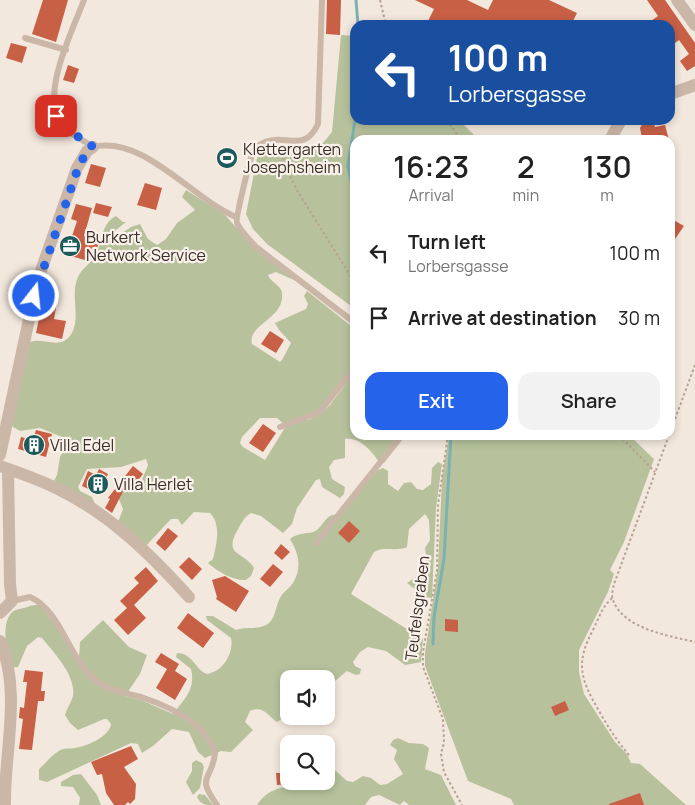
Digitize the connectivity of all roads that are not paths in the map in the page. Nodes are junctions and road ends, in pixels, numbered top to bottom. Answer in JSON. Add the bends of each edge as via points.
{"nodes":[{"id":1,"x":84,"y":0,"type":"edge"},
{"id":2,"x":322,"y":0,"type":"edge"},
{"id":3,"x":677,"y":0,"type":"edge"},
{"id":4,"x":695,"y":25,"type":"edge"},
{"id":5,"x":25,"y":38,"type":"dead end"},
{"id":6,"x":66,"y":50,"type":"junction"},
{"id":7,"x":695,"y":85,"type":"edge"},
{"id":8,"x":675,"y":92,"type":"edge"},
{"id":9,"x":92,"y":146,"type":"junction"},
{"id":10,"x":236,"y":218,"type":"junction"},
{"id":11,"x":350,"y":319,"type":"edge"},
{"id":12,"x":350,"y":373,"type":"edge"},
{"id":13,"x":280,"y":427,"type":"dead end"},
{"id":14,"x":398,"y":440,"type":"edge"},
{"id":15,"x":0,"y":455,"type":"edge"},
{"id":16,"x":4,"y":467,"type":"edge"},
{"id":17,"x":316,"y":543,"type":"dead end"},
{"id":18,"x":189,"y":597,"type":"dead end"},
{"id":19,"x":12,"y":601,"type":"junction"},
{"id":20,"x":0,"y":613,"type":"edge"},
{"id":21,"x":0,"y":641,"type":"edge"},
{"id":22,"x":5,"y":805,"type":"edge"},
{"id":23,"x":217,"y":805,"type":"edge"}],
"edges":[{"from":1,"to":6,"type":"lane"},
{"from":2,"to":10,"type":"lane","via":[[318,124],[315,132],[305,140],[264,142],[253,152]]},
{"from":3,"to":4,"type":"street"},
{"from":5,"to":6,"type":"lane"},
{"from":6,"to":9,"type":"lane","via":[[54,85],[56,116],[62,126]]},
{"from":7,"to":8,"type":"street"},
{"from":9,"to":10,"type":"lane","via":[[102,144],[136,153]]},
{"from":9,"to":15,"type":"street","via":[[78,168],[37,282]]},
{"from":10,"to":11,"type":"lane","via":[[243,233],[256,247]]},
{"from":12,"to":13,"type":"lane","via":[[320,412]]},
{"from":14,"to":17,"type":"lane"},
{"from":16,"to":18,"type":"street","via":[[62,490],[114,524]]},
{"from":16,"to":19,"type":"street"},
{"from":19,"to":20,"type":"street"},
{"from":19,"to":23,"type":"lane","via":[[30,597],[44,606],[83,668],[99,682],[120,693],[164,706],[204,731],[215,753],[204,783]]},
{"from":21,"to":22,"type":"street","via":[[10,688]]}]}
